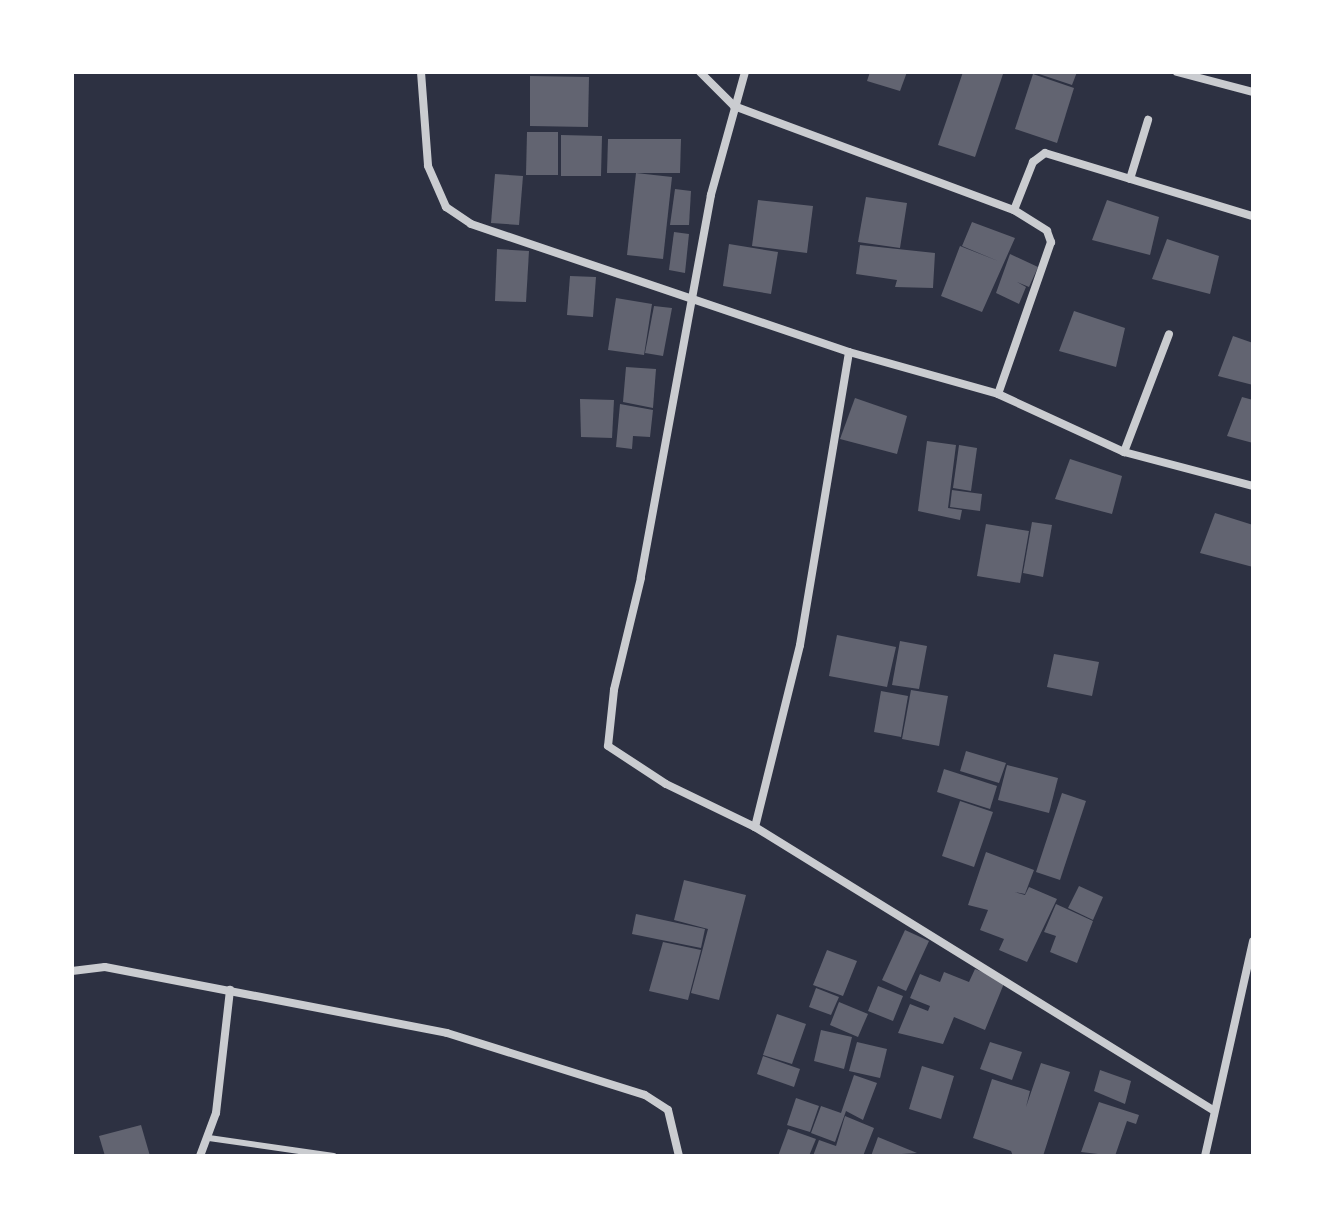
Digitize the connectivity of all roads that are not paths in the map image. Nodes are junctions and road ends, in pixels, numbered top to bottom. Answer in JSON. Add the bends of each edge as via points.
{"nodes":[{"id":1,"x":421,"y":72,"type":"edge"},
{"id":2,"x":700,"y":72,"type":"edge"},
{"id":3,"x":745,"y":72,"type":"edge"},
{"id":4,"x":1177,"y":72,"type":"edge"},
{"id":5,"x":1253,"y":92,"type":"edge"},
{"id":6,"x":734,"y":106,"type":"junction"},
{"id":7,"x":1148,"y":120,"type":"dead end"},
{"id":8,"x":1130,"y":179,"type":"junction"},
{"id":9,"x":1014,"y":210,"type":"junction"},
{"id":10,"x":1253,"y":216,"type":"edge"},
{"id":11,"x":695,"y":296,"type":"junction"},
{"id":12,"x":1169,"y":334,"type":"dead end"},
{"id":13,"x":849,"y":352,"type":"junction"},
{"id":14,"x":998,"y":394,"type":"junction"},
{"id":15,"x":1124,"y":452,"type":"junction"},
{"id":16,"x":1253,"y":486,"type":"edge"},
{"id":17,"x":755,"y":827,"type":"junction"},
{"id":18,"x":1253,"y":941,"type":"edge"},
{"id":19,"x":72,"y":971,"type":"edge"},
{"id":20,"x":230,"y":990,"type":"junction"},
{"id":21,"x":1213,"y":1110,"type":"junction"},
{"id":22,"x":209,"y":1138,"type":"junction"},
{"id":23,"x":200,"y":1156,"type":"edge"},
{"id":24,"x":334,"y":1156,"type":"edge"},
{"id":25,"x":679,"y":1156,"type":"edge"},
{"id":26,"x":1205,"y":1156,"type":"edge"}],
"edges":[{"from":1,"to":11,"type":"street","via":[[428,166],[446,207],[471,224]]},
{"from":2,"to":6,"type":"street"},
{"from":3,"to":6,"type":"street"},
{"from":4,"to":5,"type":"street"},
{"from":6,"to":9,"type":"street"},
{"from":6,"to":11,"type":"street","via":[[711,195]]},
{"from":7,"to":8,"type":"street"},
{"from":8,"to":9,"type":"street","via":[[1045,153],[1033,162]]},
{"from":8,"to":10,"type":"street"},
{"from":9,"to":14,"type":"street","via":[[1039,222],[1051,242]]},
{"from":11,"to":13,"type":"street"},
{"from":11,"to":17,"type":"street","via":[[614,690],[608,746],[666,784]]},
{"from":12,"to":15,"type":"street"},
{"from":13,"to":14,"type":"street"},
{"from":13,"to":17,"type":"street","via":[[800,645]]},
{"from":14,"to":15,"type":"street"},
{"from":15,"to":16,"type":"street"},
{"from":17,"to":21,"type":"street"},
{"from":18,"to":21,"type":"street"},
{"from":19,"to":20,"type":"street","via":[[105,967]]},
{"from":20,"to":22,"type":"street"},
{"from":20,"to":25,"type":"street","via":[[447,1033],[645,1095],[668,1110]]},
{"from":21,"to":26,"type":"street"},
{"from":22,"to":23,"type":"street"},
{"from":22,"to":24,"type":"lane"}]}
